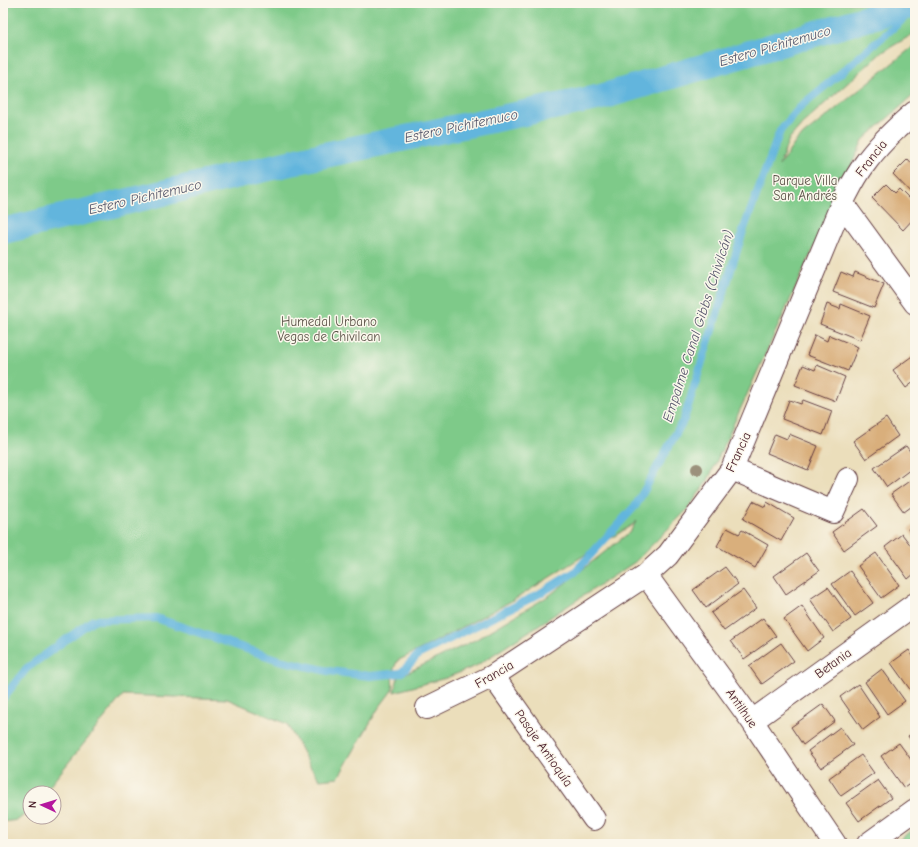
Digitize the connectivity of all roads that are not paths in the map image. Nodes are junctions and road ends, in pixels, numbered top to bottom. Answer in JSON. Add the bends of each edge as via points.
{"nodes":[{"id":1,"x":915,"y":112,"type":"edge"},
{"id":2,"x":842,"y":202,"type":"junction"},
{"id":3,"x":915,"y":303,"type":"edge"},
{"id":4,"x":732,"y":469,"type":"junction"},
{"id":5,"x":848,"y":479,"type":"dead end"},
{"id":6,"x":646,"y":575,"type":"junction"},
{"id":7,"x":915,"y":604,"type":"edge"},
{"id":8,"x":493,"y":676,"type":"junction"},
{"id":9,"x":427,"y":708,"type":"dead end"},
{"id":10,"x":752,"y":721,"type":"junction"},
{"id":11,"x":915,"y":810,"type":"edge"},
{"id":12,"x":594,"y":819,"type":"dead end"},
{"id":13,"x":835,"y":844,"type":"edge"},
{"id":14,"x":868,"y":844,"type":"edge"}],
"edges":[{"from":1,"to":2,"type":"street","name":"Francia","via":[[876,150],[859,172]]},
{"from":2,"to":3,"type":"street"},
{"from":2,"to":4,"type":"street","name":"Francia"},
{"from":4,"to":5,"type":"street","via":[[833,512]]},
{"from":4,"to":6,"type":"street","name":"Francia","via":[[668,555]]},
{"from":6,"to":8,"type":"street","name":"Francia"},
{"from":6,"to":10,"type":"street","name":"Antilhue"},
{"from":7,"to":10,"type":"street","name":"Betania"},
{"from":8,"to":9,"type":"street","name":"Francia"},
{"from":8,"to":12,"type":"street","name":"Pasaje Antioquía"},
{"from":10,"to":13,"type":"street","name":"Antilhue"},
{"from":11,"to":14,"type":"street"}]}
